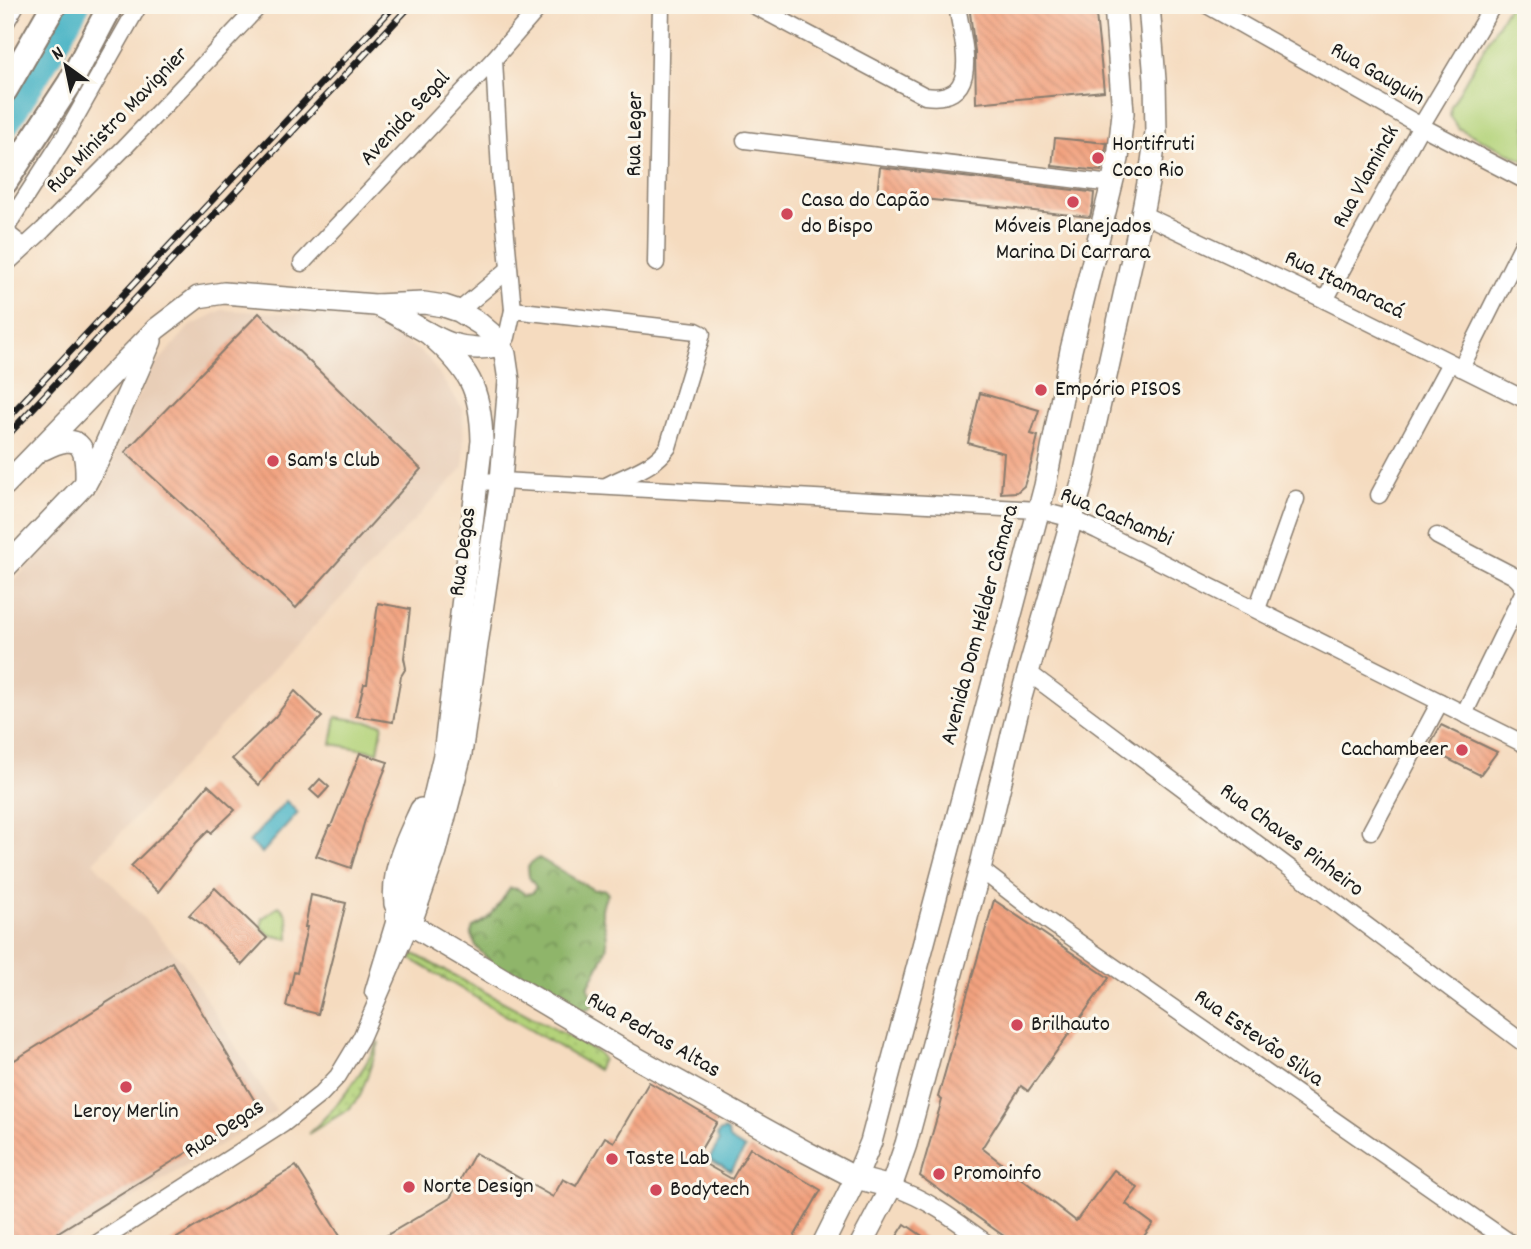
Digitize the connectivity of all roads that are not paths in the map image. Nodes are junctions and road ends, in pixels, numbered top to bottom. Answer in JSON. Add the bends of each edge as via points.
{"nodes":[{"id":1,"x":16,"y":5,"type":"edge"},
{"id":2,"x":54,"y":5,"type":"edge"},
{"id":3,"x":111,"y":5,"type":"edge"},
{"id":4,"x":139,"y":5,"type":"edge"},
{"id":5,"x":541,"y":5,"type":"edge"},
{"id":6,"x":661,"y":5,"type":"edge"},
{"id":7,"x":753,"y":5,"type":"edge"},
{"id":8,"x":957,"y":5,"type":"edge"},
{"id":9,"x":1115,"y":5,"type":"edge"},
{"id":10,"x":1149,"y":5,"type":"edge"},
{"id":11,"x":1207,"y":5,"type":"edge"},
{"id":12,"x":1493,"y":5,"type":"edge"},
{"id":13,"x":256,"y":7,"type":"edge"},
{"id":14,"x":5,"y":24,"type":"edge"},
{"id":15,"x":494,"y":59,"type":"junction"},
{"id":16,"x":5,"y":90,"type":"edge"},
{"id":17,"x":1421,"y":127,"type":"junction"},
{"id":18,"x":745,"y":140,"type":"dead end"},
{"id":19,"x":1526,"y":181,"type":"edge"},
{"id":20,"x":5,"y":182,"type":"edge"},
{"id":21,"x":1112,"y":184,"type":"junction"},
{"id":22,"x":1142,"y":214,"type":"junction"},
{"id":23,"x":1526,"y":238,"type":"edge"},
{"id":24,"x":23,"y":246,"type":"junction"},
{"id":25,"x":302,"y":263,"type":"dead end"},
{"id":26,"x":656,"y":263,"type":"dead end"},
{"id":27,"x":5,"y":265,"type":"edge"},
{"id":28,"x":509,"y":269,"type":"junction"},
{"id":29,"x":1325,"y":300,"type":"junction"},
{"id":30,"x":375,"y":304,"type":"junction"},
{"id":31,"x":513,"y":310,"type":"junction"},
{"id":32,"x":459,"y":311,"type":"junction"},
{"id":33,"x":156,"y":329,"type":"junction"},
{"id":34,"x":428,"y":333,"type":"junction"},
{"id":35,"x":501,"y":345,"type":"junction"},
{"id":36,"x":1456,"y":366,"type":"junction"},
{"id":37,"x":1526,"y":400,"type":"edge"},
{"id":38,"x":35,"y":454,"type":"junction"},
{"id":39,"x":501,"y":481,"type":"junction"},
{"id":40,"x":478,"y":482,"type":"junction"},
{"id":41,"x":86,"y":483,"type":"junction"},
{"id":42,"x":5,"y":485,"type":"edge"},
{"id":43,"x":606,"y":486,"type":"junction"},
{"id":44,"x":1378,"y":495,"type":"dead end"},
{"id":45,"x":1296,"y":499,"type":"dead end"},
{"id":46,"x":1038,"y":510,"type":"junction"},
{"id":47,"x":1073,"y":519,"type":"junction"},
{"id":48,"x":1437,"y":536,"type":"dead end"},
{"id":49,"x":5,"y":568,"type":"edge"},
{"id":50,"x":1257,"y":609,"type":"junction"},
{"id":51,"x":1006,"y":635,"type":"junction"},
{"id":52,"x":1029,"y":673,"type":"junction"},
{"id":53,"x":1440,"y":702,"type":"junction"},
{"id":54,"x":1464,"y":714,"type":"junction"},
{"id":55,"x":1526,"y":745,"type":"edge"},
{"id":56,"x":1371,"y":831,"type":"dead end"},
{"id":57,"x":980,"y":869,"type":"junction"},
{"id":58,"x":403,"y":920,"type":"junction"},
{"id":59,"x":1526,"y":1045,"type":"edge"},
{"id":60,"x":856,"y":1178,"type":"junction"},
{"id":61,"x":891,"y":1186,"type":"junction"},
{"id":62,"x":96,"y":1244,"type":"edge"},
{"id":63,"x":823,"y":1244,"type":"edge"},
{"id":64,"x":860,"y":1244,"type":"edge"},
{"id":65,"x":988,"y":1244,"type":"edge"},
{"id":66,"x":1513,"y":1244,"type":"edge"}],
"edges":[{"from":1,"to":14,"type":"street"},
{"from":2,"to":16,"type":"highway"},
{"from":3,"to":20,"type":"highway","via":[[70,83]]},
{"from":4,"to":24,"type":"street","via":[[7,228]]},
{"from":5,"to":15,"type":"street","name":"Avenida Segal"},
{"from":6,"to":26,"type":"street","name":"Rua Leger"},
{"from":7,"to":8,"type":"street","via":[[925,96],[937,97],[951,95],[964,79]]},
{"from":9,"to":21,"type":"main road","name":"Avenida Dom Hélder Câmara","via":[[1123,113]]},
{"from":10,"to":22,"type":"main road","via":[[1156,132]]},
{"from":11,"to":17,"type":"street","name":"Rua Gauguin"},
{"from":12,"to":17,"type":"street","name":"Rua Vlaminck"},
{"from":13,"to":24,"type":"street","name":"Rua Ministro Mavignier","via":[[116,157]]},
{"from":15,"to":25,"type":"street","name":"Avenida Segal"},
{"from":15,"to":28,"type":"street"},
{"from":17,"to":19,"type":"street","name":"Rua Gauguin"},
{"from":17,"to":29,"type":"street","name":"Rua Vlaminck"},
{"from":18,"to":21,"type":"street"},
{"from":21,"to":46,"type":"main road","name":"Avenida Dom Hélder Câmara"},
{"from":22,"to":29,"type":"street","name":"Rua Itamaracá"},
{"from":22,"to":47,"type":"main road"},
{"from":23,"to":36,"type":"street"},
{"from":24,"to":27,"type":"street","name":"Rua Ministro Mavignier"},
{"from":28,"to":31,"type":"street"},
{"from":28,"to":32,"type":"street"},
{"from":29,"to":36,"type":"street","name":"Rua Itamaracá"},
{"from":30,"to":32,"type":"main road","via":[[424,303]]},
{"from":30,"to":33,"type":"main road","via":[[210,294],[186,304]]},
{"from":30,"to":34,"type":"main road"},
{"from":31,"to":35,"type":"street"},
{"from":31,"to":43,"type":"street","via":[[702,334],[668,447],[648,466]]},
{"from":32,"to":35,"type":"main road"},
{"from":33,"to":38,"type":"main road"},
{"from":33,"to":41,"type":"main road"},
{"from":34,"to":35,"type":"main road","via":[[471,349]]},
{"from":34,"to":40,"type":"main road","name":"Rua Degas","via":[[462,365],[478,400],[482,418]]},
{"from":35,"to":39,"type":"main road","name":"Rua Degas","via":[[509,381]]},
{"from":36,"to":37,"type":"street","name":"Rua Itamaracá"},
{"from":36,"to":44,"type":"street"},
{"from":38,"to":41,"type":"main road","via":[[60,441],[79,445],[87,460]]},
{"from":38,"to":42,"type":"main road"},
{"from":39,"to":40,"type":"street","name":"Rua Cachambi"},
{"from":39,"to":43,"type":"street","name":"Rua Cachambi"},
{"from":39,"to":58,"type":"main road","name":"Rua Degas","via":[[461,754],[436,851]]},
{"from":40,"to":58,"type":"main road","name":"Rua Degas","via":[[444,755],[396,869],[394,892]]},
{"from":41,"to":49,"type":"main road"},
{"from":43,"to":46,"type":"street","name":"Rua Cachambi"},
{"from":45,"to":50,"type":"street"},
{"from":46,"to":47,"type":"street","name":"Rua Cachambi"},
{"from":46,"to":51,"type":"main road","name":"Avenida Dom Hélder Câmara"},
{"from":47,"to":50,"type":"street","name":"Rua Cachambi"},
{"from":47,"to":52,"type":"main road"},
{"from":48,"to":54,"type":"street","via":[[1514,576],[1523,587]]},
{"from":50,"to":53,"type":"street","name":"Rua Cachambi"},
{"from":51,"to":52,"type":"main road","via":[[1011,657]]},
{"from":51,"to":60,"type":"main road","name":"Avenida Dom Hélder Câmara","via":[[871,1142]]},
{"from":52,"to":57,"type":"main road"},
{"from":52,"to":59,"type":"street","name":"Rua Chaves Pinheiro"},
{"from":53,"to":54,"type":"street","name":"Rua Cachambi"},
{"from":53,"to":56,"type":"street"},
{"from":54,"to":55,"type":"street","name":"Rua Cachambi"},
{"from":57,"to":61,"type":"main road"},
{"from":57,"to":66,"type":"street","name":"Rua Estevão Silva"},
{"from":58,"to":60,"type":"main road","name":"Rua Pedras Altas","via":[[641,1061]]},
{"from":58,"to":62,"type":"street","name":"Rua Degas","via":[[361,1038],[338,1076],[305,1108]]},
{"from":60,"to":61,"type":"main road","name":"Rua Pedras Altas"},
{"from":60,"to":63,"type":"main road","name":"Avenida Dom Hélder Câmara"},
{"from":61,"to":64,"type":"main road"},
{"from":61,"to":65,"type":"street","via":[[929,1203]]}]}
